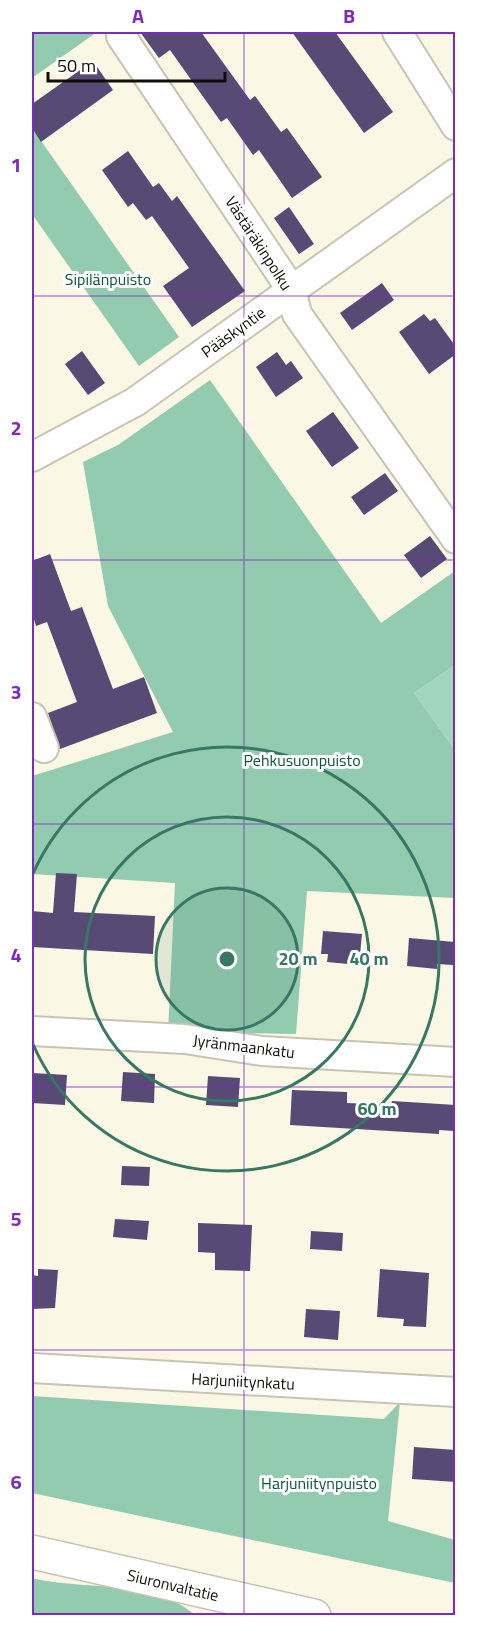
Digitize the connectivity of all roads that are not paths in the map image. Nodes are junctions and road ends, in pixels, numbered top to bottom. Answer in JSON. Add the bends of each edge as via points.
{"nodes":[{"id":1,"x":397,"y":32,"type":"edge"},
{"id":2,"x":121,"y":36,"type":"dead end"},
{"id":3,"x":456,"y":126,"type":"edge"},
{"id":4,"x":456,"y":173,"type":"edge"},
{"id":5,"x":291,"y":289,"type":"junction"},
{"id":6,"x":32,"y":457,"type":"edge"},
{"id":7,"x":456,"y":539,"type":"edge"},
{"id":8,"x":32,"y":717,"type":"edge"},
{"id":9,"x":44,"y":748,"type":"dead end"},
{"id":10,"x":32,"y":1031,"type":"edge"},
{"id":11,"x":456,"y":1062,"type":"edge"},
{"id":12,"x":32,"y":1368,"type":"edge"},
{"id":13,"x":456,"y":1392,"type":"edge"},
{"id":14,"x":32,"y":1552,"type":"edge"},
{"id":15,"x":218,"y":1606,"type":"edge"},
{"id":16,"x":314,"y":1616,"type":"edge"}],
"edges":[{"from":1,"to":3,"type":"street"},
{"from":2,"to":5,"type":"street","name":"Västäräkinpolku"},
{"from":4,"to":5,"type":"street","name":"Pääskyntie"},
{"from":5,"to":6,"type":"street","name":"Pääskyntie","via":[[135,402]]},
{"from":5,"to":7,"type":"street","name":"Västäräkinpolku","via":[[297,314]]},
{"from":8,"to":9,"type":"street"},
{"from":10,"to":11,"type":"street","name":"Jyränmaankatu","via":[[185,1039],[262,1051]]},
{"from":12,"to":13,"type":"street","name":"Harjuniitynkatu"},
{"from":14,"to":15,"type":"main road","name":"Siuronvaltatie"},
{"from":15,"to":16,"type":"main road","name":"Siuronvaltatie"}]}
